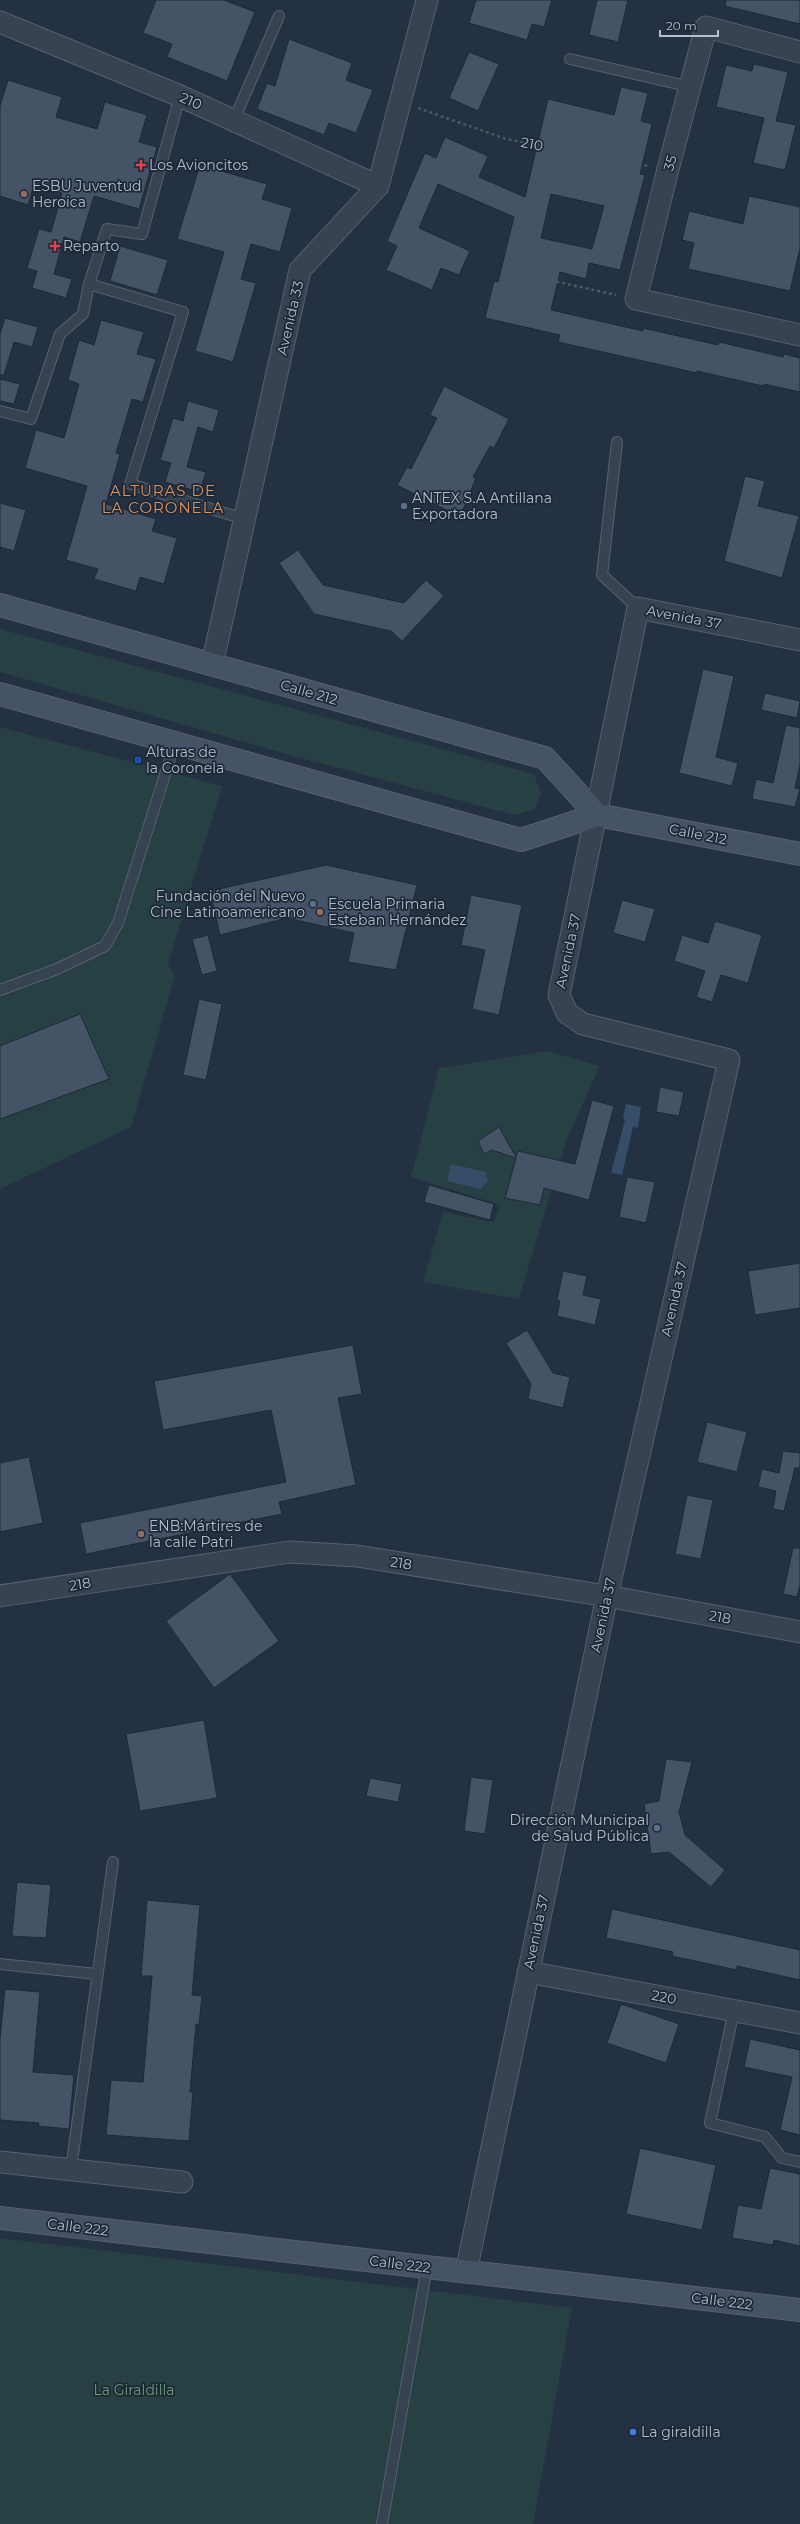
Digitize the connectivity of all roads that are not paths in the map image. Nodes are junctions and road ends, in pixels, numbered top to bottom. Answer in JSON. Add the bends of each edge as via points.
{"nodes":[{"id":1,"x":427,"y":0,"type":"edge"},
{"id":2,"x":279,"y":16,"type":"dead end"},
{"id":3,"x":0,"y":22,"type":"edge"},
{"id":4,"x":800,"y":52,"type":"edge"},
{"id":5,"x":570,"y":59,"type":"dead end"},
{"id":6,"x":691,"y":87,"type":"junction"},
{"id":7,"x":180,"y":96,"type":"junction"},
{"id":8,"x":234,"y":120,"type":"junction"},
{"id":9,"x":378,"y":186,"type":"junction"},
{"id":10,"x":89,"y":284,"type":"junction"},
{"id":11,"x":800,"y":335,"type":"edge"},
{"id":12,"x":0,"y":411,"type":"edge"},
{"id":13,"x":617,"y":442,"type":"dead end"},
{"id":14,"x":244,"y":519,"type":"junction"},
{"id":15,"x":0,"y":605,"type":"edge"},
{"id":16,"x":638,"y":608,"type":"junction"},
{"id":17,"x":800,"y":640,"type":"edge"},
{"id":18,"x":212,"y":665,"type":"junction"},
{"id":19,"x":0,"y":694,"type":"edge"},
{"id":20,"x":175,"y":743,"type":"junction"},
{"id":21,"x":597,"y":815,"type":"junction"},
{"id":22,"x":800,"y":854,"type":"edge"},
{"id":23,"x":0,"y":990,"type":"edge"},
{"id":24,"x":0,"y":1596,"type":"edge"},
{"id":25,"x":607,"y":1596,"type":"junction"},
{"id":26,"x":800,"y":1632,"type":"edge"},
{"id":27,"x":113,"y":1862,"type":"dead end"},
{"id":28,"x":0,"y":1964,"type":"edge"},
{"id":29,"x":528,"y":1972,"type":"junction"},
{"id":30,"x":96,"y":1974,"type":"junction"},
{"id":31,"x":734,"y":2010,"type":"junction"},
{"id":32,"x":800,"y":2022,"type":"edge"},
{"id":33,"x":0,"y":2162,"type":"edge"},
{"id":34,"x":800,"y":2162,"type":"edge"},
{"id":35,"x":71,"y":2169,"type":"junction"},
{"id":36,"x":182,"y":2182,"type":"dead end"},
{"id":37,"x":0,"y":2218,"type":"edge"},
{"id":38,"x":427,"y":2267,"type":"junction"},
{"id":39,"x":466,"y":2272,"type":"junction"},
{"id":40,"x":800,"y":2310,"type":"edge"},
{"id":41,"x":382,"y":2524,"type":"edge"}],
"edges":[{"from":1,"to":9,"type":"street","name":"Avenida 33"},
{"from":2,"to":8,"type":"lane"},
{"from":3,"to":7,"type":"street","name":"210"},
{"from":4,"to":6,"type":"street","name":"35","via":[[706,27]]},
{"from":5,"to":6,"type":"lane"},
{"from":6,"to":11,"type":"street","name":"35","via":[[636,299]]},
{"from":7,"to":8,"type":"street","name":"210"},
{"from":7,"to":10,"type":"lane","via":[[142,234],[107,229]]},
{"from":8,"to":9,"type":"street","name":"210"},
{"from":9,"to":14,"type":"street","name":"Avenida 33","via":[[300,270]]},
{"from":10,"to":12,"type":"lane","via":[[83,314],[60,334],[31,419]]},
{"from":10,"to":14,"type":"lane","via":[[183,312],[130,484]]},
{"from":13,"to":16,"type":"lane","via":[[602,575]]},
{"from":14,"to":18,"type":"street","name":"Avenida 33"},
{"from":15,"to":18,"type":"street","name":"Calle 212"},
{"from":16,"to":17,"type":"street","name":"Avenida 37"},
{"from":16,"to":21,"type":"street","name":"Avenida 37"},
{"from":18,"to":21,"type":"street","name":"Calle 212","via":[[545,758]]},
{"from":19,"to":20,"type":"street","name":"Calle 212"},
{"from":20,"to":21,"type":"street","name":"Calle 212","via":[[520,840]]},
{"from":20,"to":23,"type":"lane","via":[[118,923],[105,946],[57,969]]},
{"from":21,"to":22,"type":"street","name":"Calle 212"},
{"from":21,"to":25,"type":"street","name":"Avenida 37","via":[[559,995],[567,1013],[583,1024],[729,1060]]},
{"from":24,"to":25,"type":"street","name":"218","via":[[290,1552],[357,1556]]},
{"from":25,"to":26,"type":"street","name":"218"},
{"from":25,"to":29,"type":"street","name":"Avenida 37"},
{"from":27,"to":30,"type":"lane"},
{"from":28,"to":30,"type":"lane"},
{"from":29,"to":31,"type":"street","name":"220"},
{"from":29,"to":39,"type":"street","name":"Avenida 37"},
{"from":30,"to":35,"type":"lane"},
{"from":31,"to":32,"type":"street","name":"220"},
{"from":31,"to":34,"type":"lane","via":[[710,2124],[765,2137],[782,2158]]},
{"from":33,"to":35,"type":"street"},
{"from":35,"to":36,"type":"street"},
{"from":37,"to":38,"type":"street","name":"Calle 222"},
{"from":38,"to":39,"type":"street","name":"Calle 222"},
{"from":38,"to":41,"type":"lane"},
{"from":39,"to":40,"type":"street","name":"Calle 222"}]}
